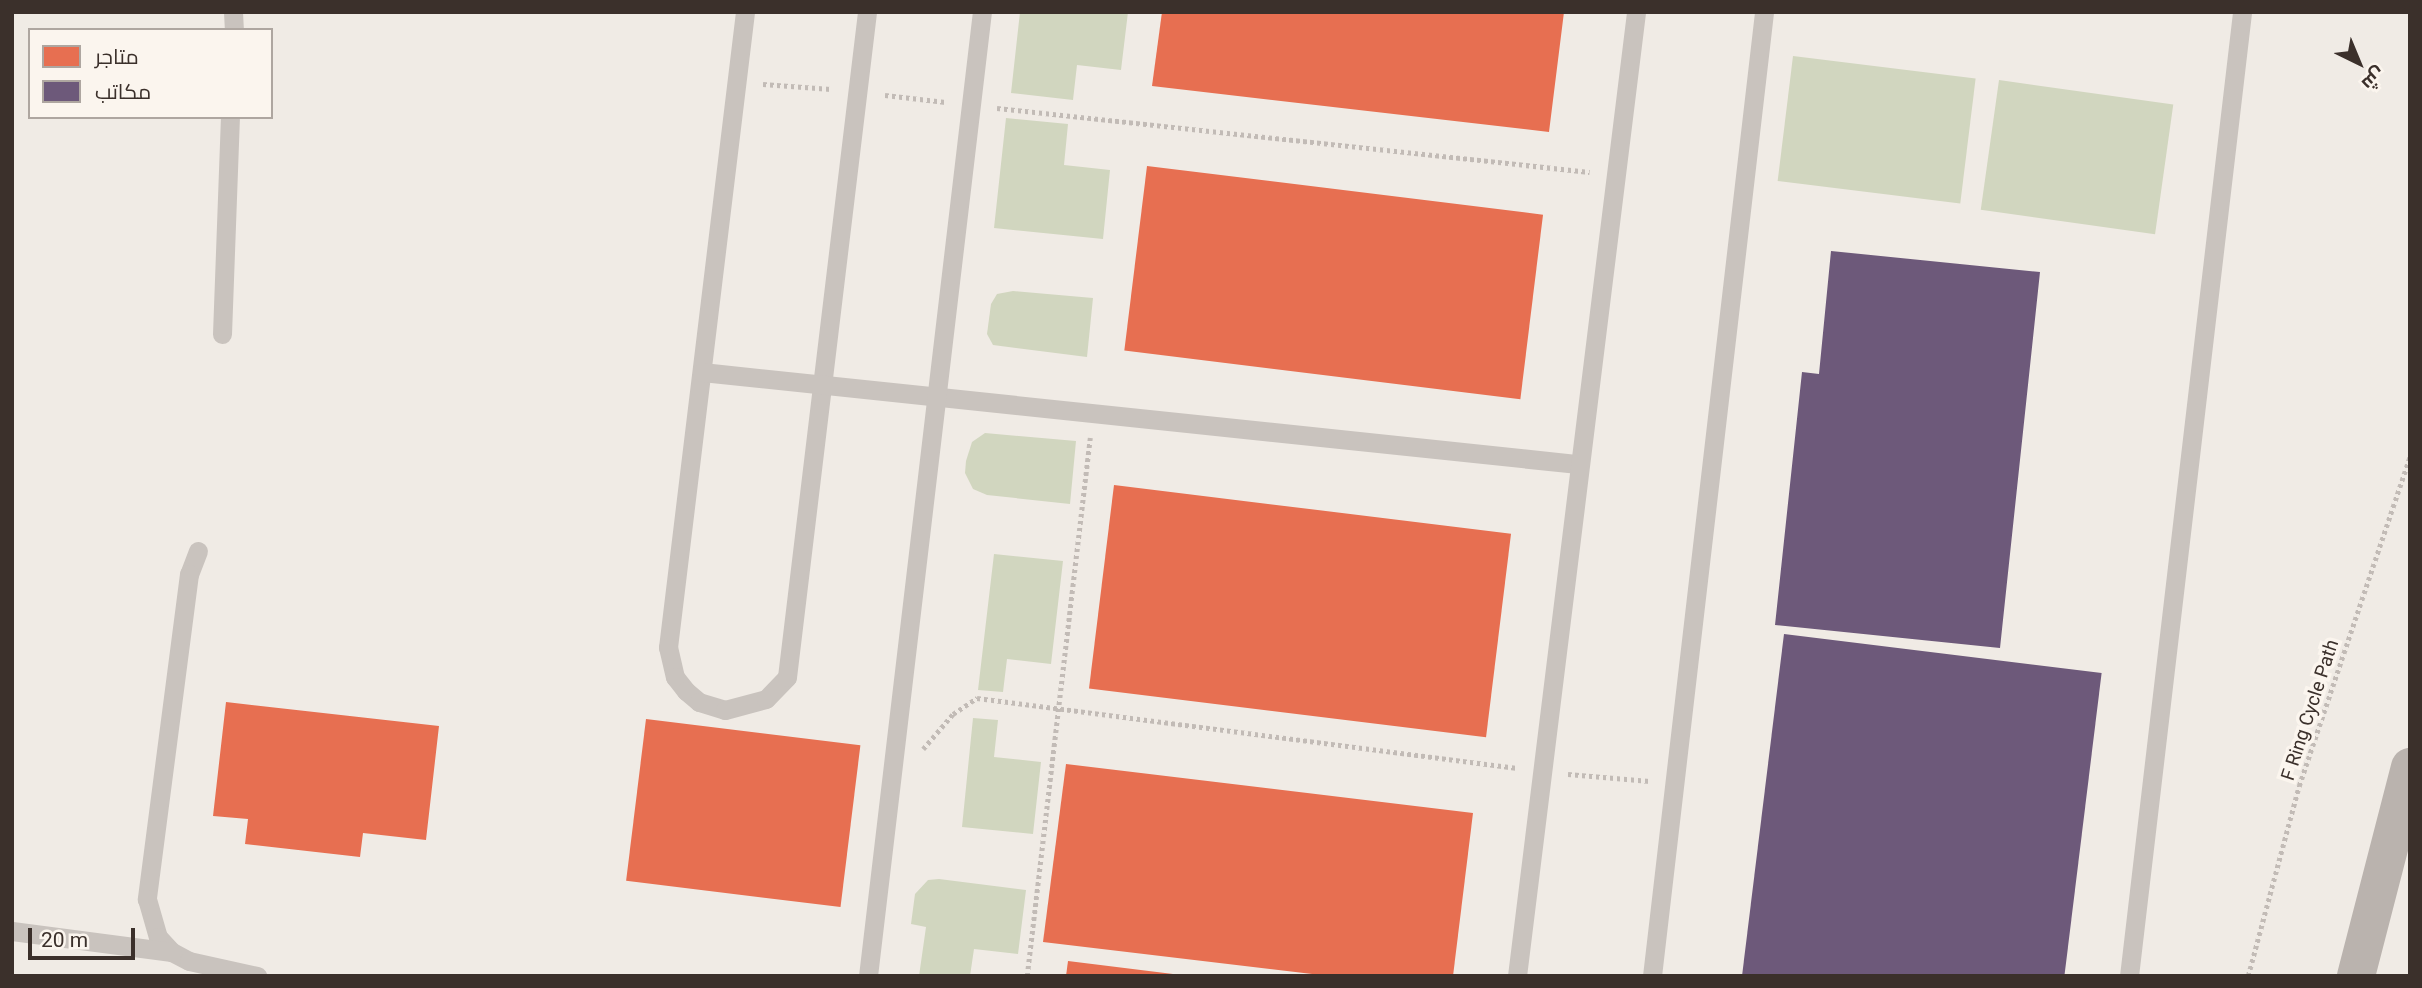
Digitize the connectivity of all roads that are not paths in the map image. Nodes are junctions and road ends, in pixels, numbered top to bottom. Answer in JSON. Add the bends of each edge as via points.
{"nodes":[{"id":1,"x":745,"y":12,"type":"edge"},
{"id":2,"x":867,"y":12,"type":"edge"},
{"id":3,"x":982,"y":12,"type":"edge"},
{"id":4,"x":1636,"y":12,"type":"edge"},
{"id":5,"x":1763,"y":12,"type":"edge"},
{"id":6,"x":2242,"y":12,"type":"edge"},
{"id":7,"x":230,"y":119,"type":"edge"},
{"id":8,"x":222,"y":334,"type":"dead end"},
{"id":9,"x":702,"y":372,"type":"junction"},
{"id":10,"x":822,"y":384,"type":"junction"},
{"id":11,"x":936,"y":397,"type":"junction"},
{"id":12,"x":1578,"y":464,"type":"junction"},
{"id":13,"x":198,"y":551,"type":"dead end"},
{"id":14,"x":2410,"y":767,"type":"edge"},
{"id":15,"x":12,"y":930,"type":"edge"},
{"id":16,"x":172,"y":952,"type":"junction"},
{"id":17,"x":257,"y":976,"type":"edge"},
{"id":18,"x":868,"y":976,"type":"edge"},
{"id":19,"x":1517,"y":976,"type":"edge"},
{"id":20,"x":1653,"y":976,"type":"edge"},
{"id":21,"x":2129,"y":976,"type":"edge"},
{"id":22,"x":2356,"y":976,"type":"edge"}],
"edges":[{"from":1,"to":9,"type":"lane"},
{"from":2,"to":10,"type":"lane"},
{"from":3,"to":11,"type":"lane"},
{"from":4,"to":12,"type":"lane"},
{"from":5,"to":20,"type":"lane"},
{"from":6,"to":21,"type":"lane"},
{"from":7,"to":8,"type":"lane"},
{"from":9,"to":10,"type":"lane"},
{"from":9,"to":10,"type":"lane","via":[[668,647],[676,677],[686,691],[699,702],[725,710],[766,699],[787,677]]},
{"from":10,"to":11,"type":"lane"},
{"from":11,"to":12,"type":"lane"},
{"from":11,"to":18,"type":"lane"},
{"from":12,"to":19,"type":"lane"},
{"from":13,"to":16,"type":"lane","via":[[190,574],[147,899],[159,937]]},
{"from":14,"to":22,"type":"main road"},
{"from":15,"to":16,"type":"lane"},
{"from":16,"to":17,"type":"lane","via":[[190,961]]}]}
